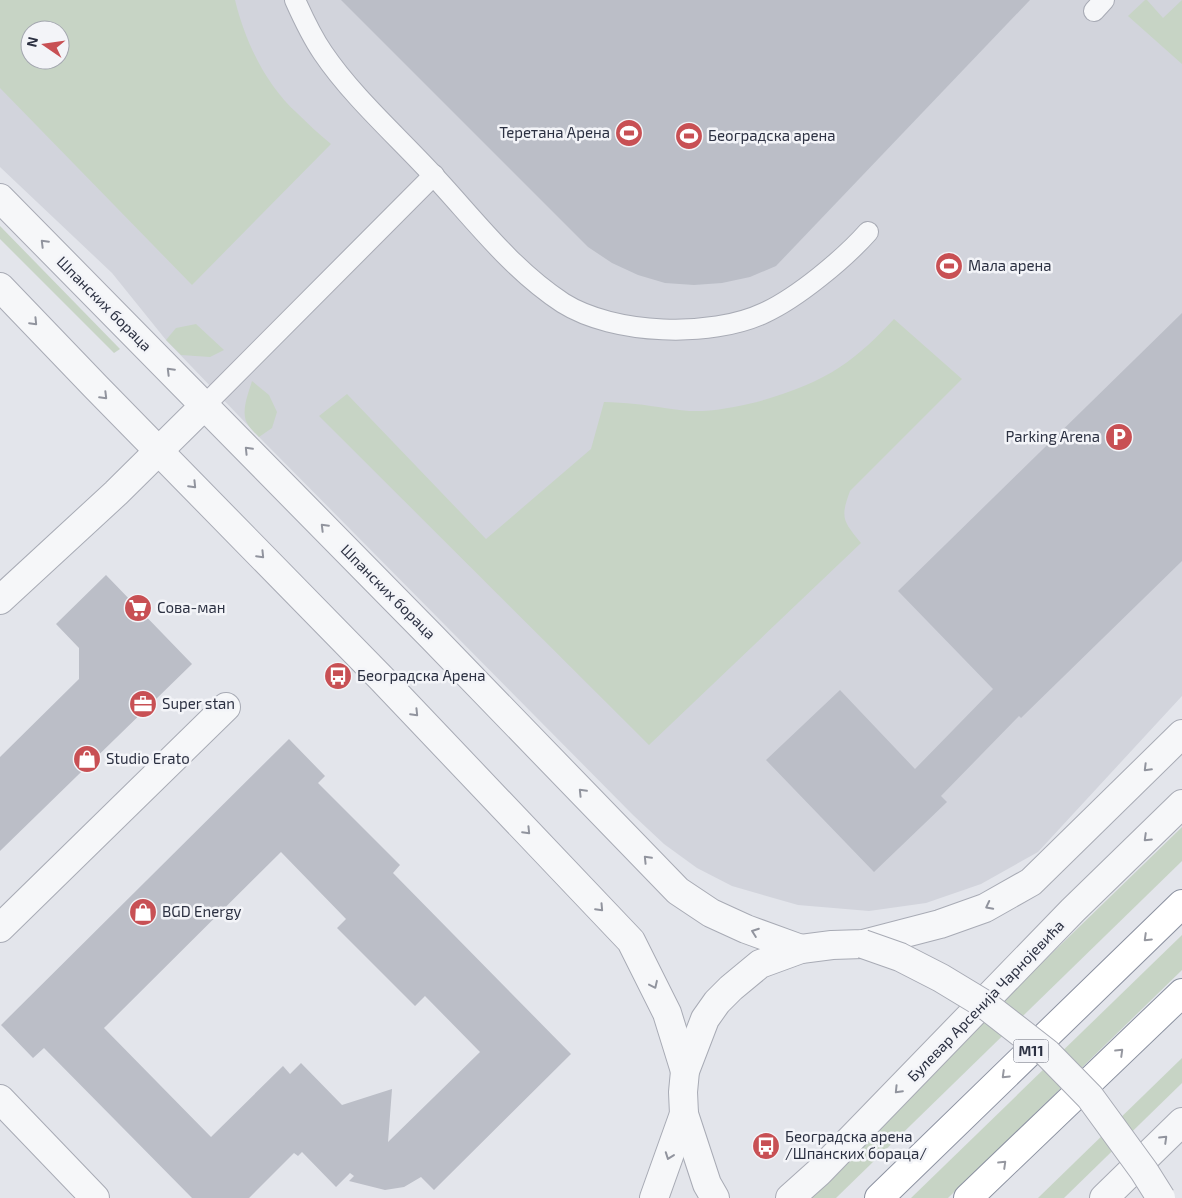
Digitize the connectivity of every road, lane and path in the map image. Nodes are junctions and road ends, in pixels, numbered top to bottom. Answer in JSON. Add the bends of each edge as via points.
{"nodes":[{"id":1,"x":295,"y":0,"type":"edge"},
{"id":2,"x":434,"y":175,"type":"junction"},
{"id":3,"x":0,"y":198,"type":"edge"},
{"id":4,"x":868,"y":232,"type":"dead end"},
{"id":5,"x":0,"y":287,"type":"edge"},
{"id":6,"x":204,"y":406,"type":"junction"},
{"id":7,"x":159,"y":451,"type":"junction"},
{"id":8,"x":0,"y":600,"type":"edge"},
{"id":9,"x":226,"y":707,"type":"dead end"},
{"id":10,"x":1182,"y":734,"type":"edge"},
{"id":11,"x":1182,"y":804,"type":"edge"},
{"id":12,"x":1182,"y":904,"type":"edge"},
{"id":13,"x":0,"y":928,"type":"edge"},
{"id":14,"x":863,"y":944,"type":"junction"},
{"id":15,"x":800,"y":948,"type":"junction"},
{"id":16,"x":1182,"y":993,"type":"edge"},
{"id":17,"x":685,"y":1071,"type":"junction"},
{"id":18,"x":0,"y":1099,"type":"edge"},
{"id":19,"x":684,"y":1114,"type":"junction"},
{"id":20,"x":1182,"y":1122,"type":"edge"},
{"id":21,"x":95,"y":1198,"type":"edge"},
{"id":22,"x":654,"y":1198,"type":"edge"},
{"id":23,"x":715,"y":1198,"type":"edge"},
{"id":24,"x":790,"y":1198,"type":"edge"},
{"id":25,"x":879,"y":1198,"type":"edge"},
{"id":26,"x":968,"y":1198,"type":"edge"},
{"id":27,"x":1104,"y":1198,"type":"edge"},
{"id":28,"x":1161,"y":1198,"type":"edge"}],
"edges":[{"from":1,"to":2,"type":"lane","via":[[323,53],[341,77]]},
{"from":2,"to":4,"type":"lane","via":[[507,258],[535,282],[565,304],[591,316],[636,328],[697,329],[764,313],[801,291]]},
{"from":2,"to":6,"type":"lane"},
{"from":6,"to":3,"type":"street","name":"Шпанских бораца","one_way":true},
{"from":5,"to":7,"type":"street","one_way":true},
{"from":6,"to":7,"type":"street"},
{"from":15,"to":6,"type":"street","name":"Шпанских бораца","one_way":true,"via":[[711,914],[678,891]]},
{"from":7,"to":8,"type":"street"},
{"from":7,"to":17,"type":"street","one_way":true,"via":[[632,941],[667,1013]]},
{"from":9,"to":13,"type":"street"},
{"from":10,"to":14,"type":"street","one_way":true,"via":[[1031,882],[985,908],[940,924]]},
{"from":11,"to":24,"type":"street","name":"Булевар Арсенија Чарнојевића","one_way":true},
{"from":12,"to":25,"type":"highway","number":"M11","one_way":true},
{"from":14,"to":15,"type":"street"},
{"from":14,"to":28,"type":"street","bridge":true,"via":[[900,957],[941,978],[984,1004],[1047,1053],[1090,1097]]},
{"from":15,"to":17,"type":"street","via":[[760,964],[717,1002],[705,1019]]},
{"from":26,"to":16,"type":"highway","one_way":true},
{"from":17,"to":19,"type":"street"},
{"from":18,"to":21,"type":"street"},
{"from":19,"to":22,"type":"street","one_way":true},
{"from":19,"to":23,"type":"street","via":[[707,1184]]},
{"from":27,"to":20,"type":"street","one_way":true}]}
